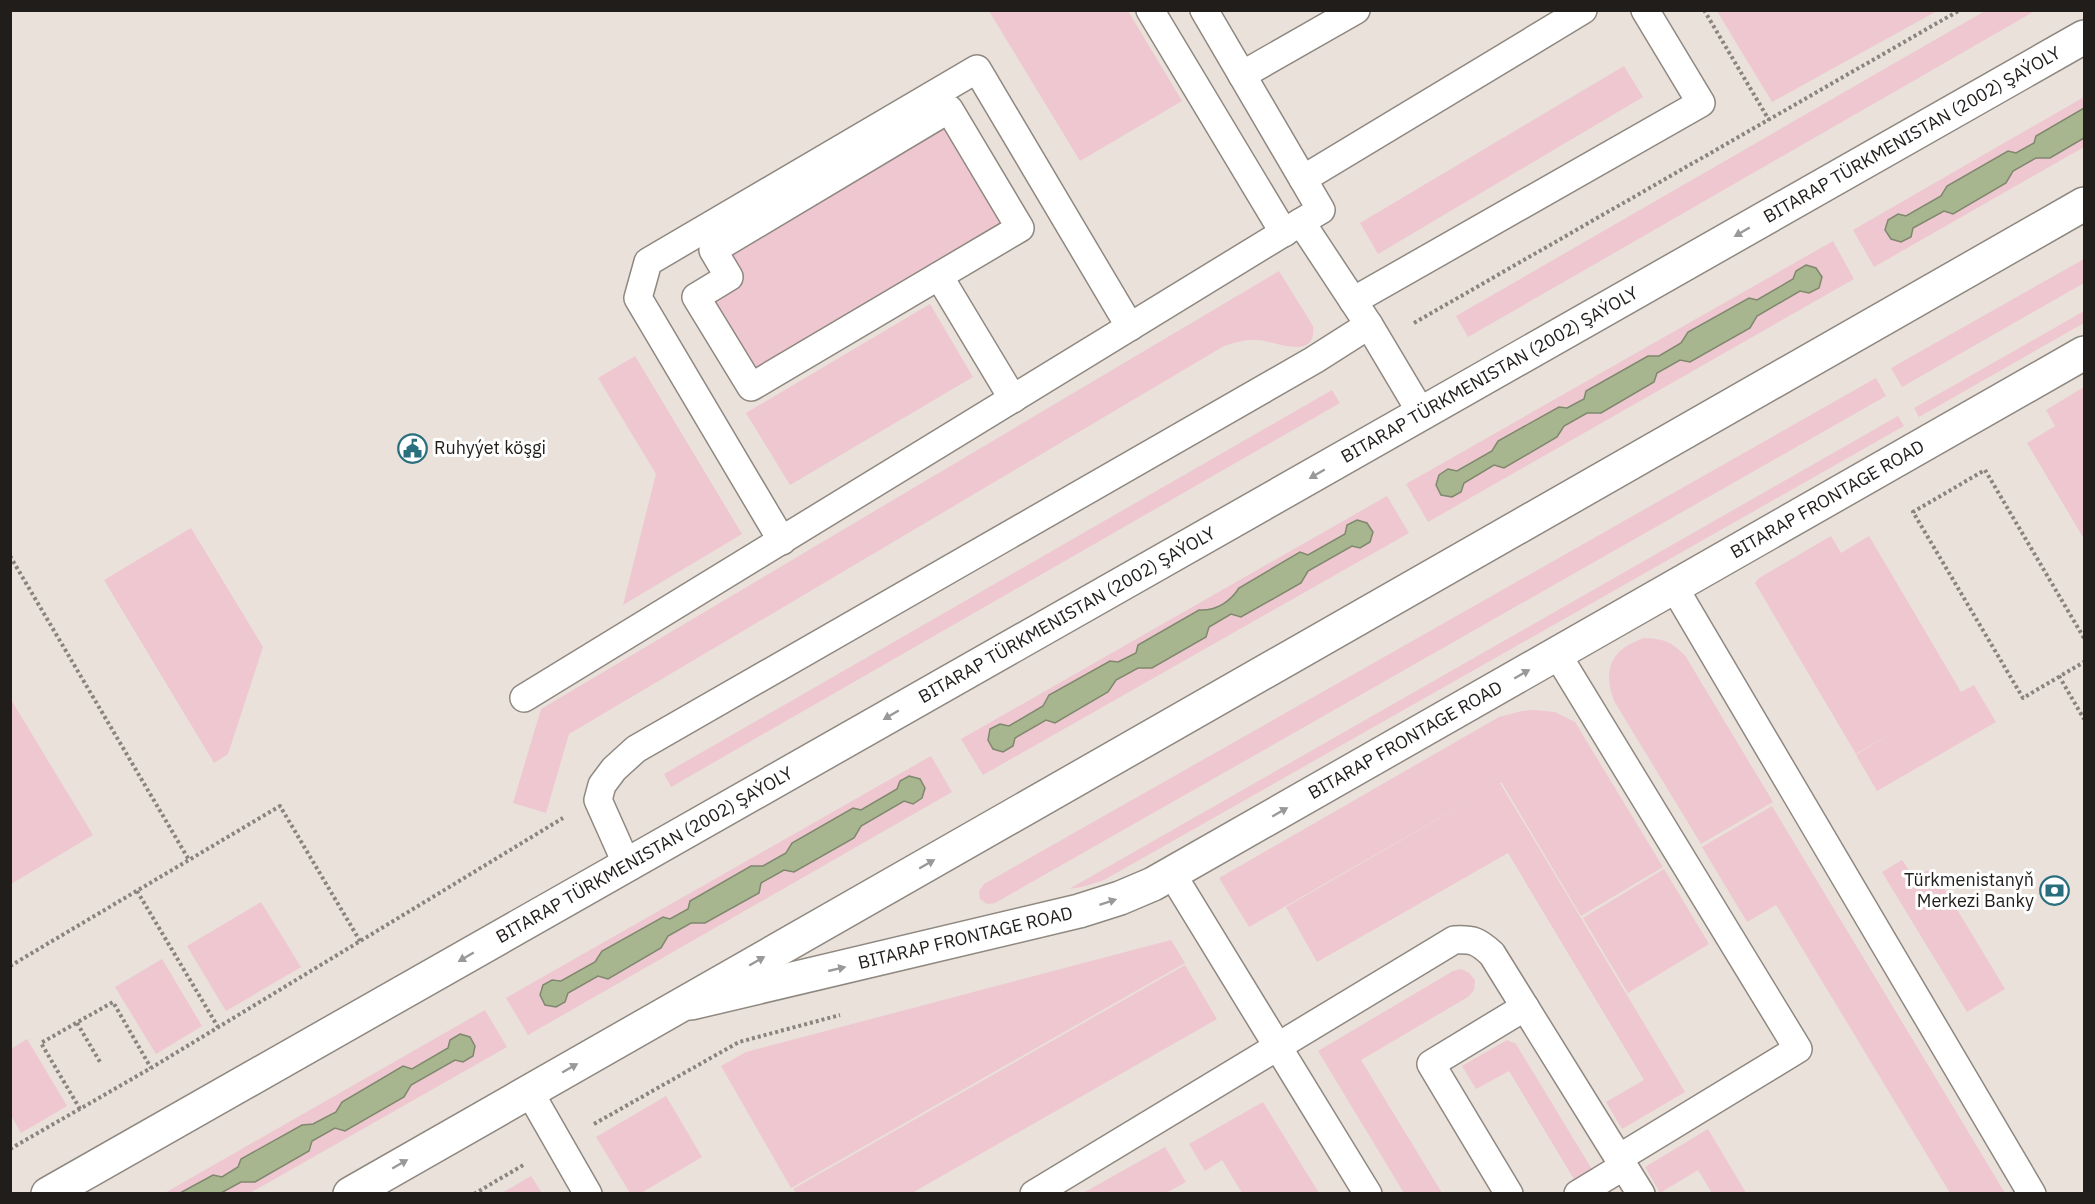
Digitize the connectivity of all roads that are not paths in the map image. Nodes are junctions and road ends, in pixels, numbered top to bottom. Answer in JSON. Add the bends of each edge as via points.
{"nodes":[{"id":1,"x":1150,"y":10,"type":"edge"},
{"id":2,"x":1204,"y":10,"type":"edge"},
{"id":3,"x":1356,"y":10,"type":"edge"},
{"id":4,"x":1583,"y":10,"type":"edge"},
{"id":5,"x":1645,"y":10,"type":"edge"},
{"id":6,"x":2085,"y":37,"type":"edge"},
{"id":7,"x":1242,"y":75,"type":"junction"},
{"id":8,"x":1303,"y":179,"type":"junction"},
{"id":9,"x":2085,"y":204,"type":"edge"},
{"id":10,"x":1293,"y":227,"type":"junction"},
{"id":11,"x":939,"y":276,"type":"junction"},
{"id":12,"x":1353,"y":301,"type":"junction"},
{"id":13,"x":1130,"y":327,"type":"junction"},
{"id":14,"x":1374,"y":334,"type":"junction"},
{"id":15,"x":2085,"y":353,"type":"edge"},
{"id":16,"x":1013,"y":399,"type":"junction"},
{"id":17,"x":1422,"y":414,"type":"junction"},
{"id":18,"x":782,"y":541,"type":"junction"},
{"id":19,"x":1674,"y":587,"type":"junction"},
{"id":20,"x":1557,"y":654,"type":"junction"},
{"id":21,"x":525,"y":698,"type":"dead end"},
{"id":22,"x":627,"y":865,"type":"junction"},
{"id":23,"x":1172,"y":874,"type":"junction"},
{"id":24,"x":678,"y":1006,"type":"junction"},
{"id":25,"x":1525,"y":1007,"type":"junction"},
{"id":26,"x":1278,"y":1046,"type":"junction"},
{"id":27,"x":529,"y":1091,"type":"junction"},
{"id":28,"x":1621,"y":1162,"type":"junction"},
{"id":29,"x":48,"y":1194,"type":"edge"},
{"id":30,"x":350,"y":1194,"type":"edge"},
{"id":31,"x":588,"y":1194,"type":"edge"},
{"id":32,"x":1034,"y":1194,"type":"edge"},
{"id":33,"x":1368,"y":1194,"type":"edge"},
{"id":34,"x":1509,"y":1194,"type":"edge"},
{"id":35,"x":1578,"y":1194,"type":"edge"},
{"id":36,"x":1641,"y":1194,"type":"edge"},
{"id":37,"x":2032,"y":1194,"type":"edge"}],
"edges":[{"from":1,"to":10,"type":"lane"},
{"from":2,"to":7,"type":"lane"},
{"from":3,"to":7,"type":"lane"},
{"from":4,"to":8,"type":"lane"},
{"from":5,"to":12,"type":"lane","via":[[1701,103]]},
{"from":6,"to":17,"type":"main road","name":"BITARAP TÜRKMENISTAN (2002) ŞAÝOLY","one_way":true},
{"from":7,"to":8,"type":"lane"},
{"from":8,"to":10,"type":"lane","via":[[1321,210]]},
{"from":24,"to":9,"type":"main road","one_way":true},
{"from":10,"to":12,"type":"lane"},
{"from":10,"to":13,"type":"lane"},
{"from":11,"to":11,"type":"lane","via":[[751,387],[696,297],[729,277],[713,250],[949,109],[1020,228]]},
{"from":11,"to":16,"type":"lane"},
{"from":12,"to":14,"type":"lane"},
{"from":13,"to":16,"type":"lane"},
{"from":13,"to":18,"type":"lane","via":[[977,69],[648,262],[638,298]]},
{"from":14,"to":17,"type":"lane"},
{"from":14,"to":22,"type":"lane","via":[[1314,360],[636,748],[602,785],[598,800]]},
{"from":15,"to":19,"type":"main road","name":"BITARAP FRONTAGE ROAD"},
{"from":16,"to":18,"type":"lane"},
{"from":17,"to":22,"type":"main road","name":"BITARAP TÜRKMENISTAN (2002) ŞAÝOLY","one_way":true},
{"from":18,"to":21,"type":"lane"},
{"from":19,"to":20,"type":"main road","name":"BITARAP FRONTAGE ROAD"},
{"from":19,"to":37,"type":"lane"},
{"from":23,"to":20,"type":"main road","name":"BITARAP FRONTAGE ROAD","one_way":true},
{"from":20,"to":28,"type":"lane","via":[[1798,1049]]},
{"from":22,"to":29,"type":"main road","name":"BITARAP TÜRKMENISTAN (2002) ŞAÝOLY","one_way":true},
{"from":24,"to":23,"type":"main road","name":"BITARAP FRONTAGE ROAD","one_way":true,"via":[[1079,911],[1120,898]]},
{"from":23,"to":26,"type":"lane"},
{"from":27,"to":24,"type":"main road","one_way":true},
{"from":25,"to":26,"type":"lane","via":[[1481,943],[1454,940]]},
{"from":25,"to":28,"type":"lane"},
{"from":25,"to":34,"type":"lane","via":[[1431,1064]]},
{"from":26,"to":32,"type":"lane"},
{"from":26,"to":33,"type":"lane"},
{"from":30,"to":27,"type":"main road","one_way":true},
{"from":27,"to":31,"type":"lane"},
{"from":28,"to":35,"type":"lane"},
{"from":28,"to":36,"type":"lane"}]}
